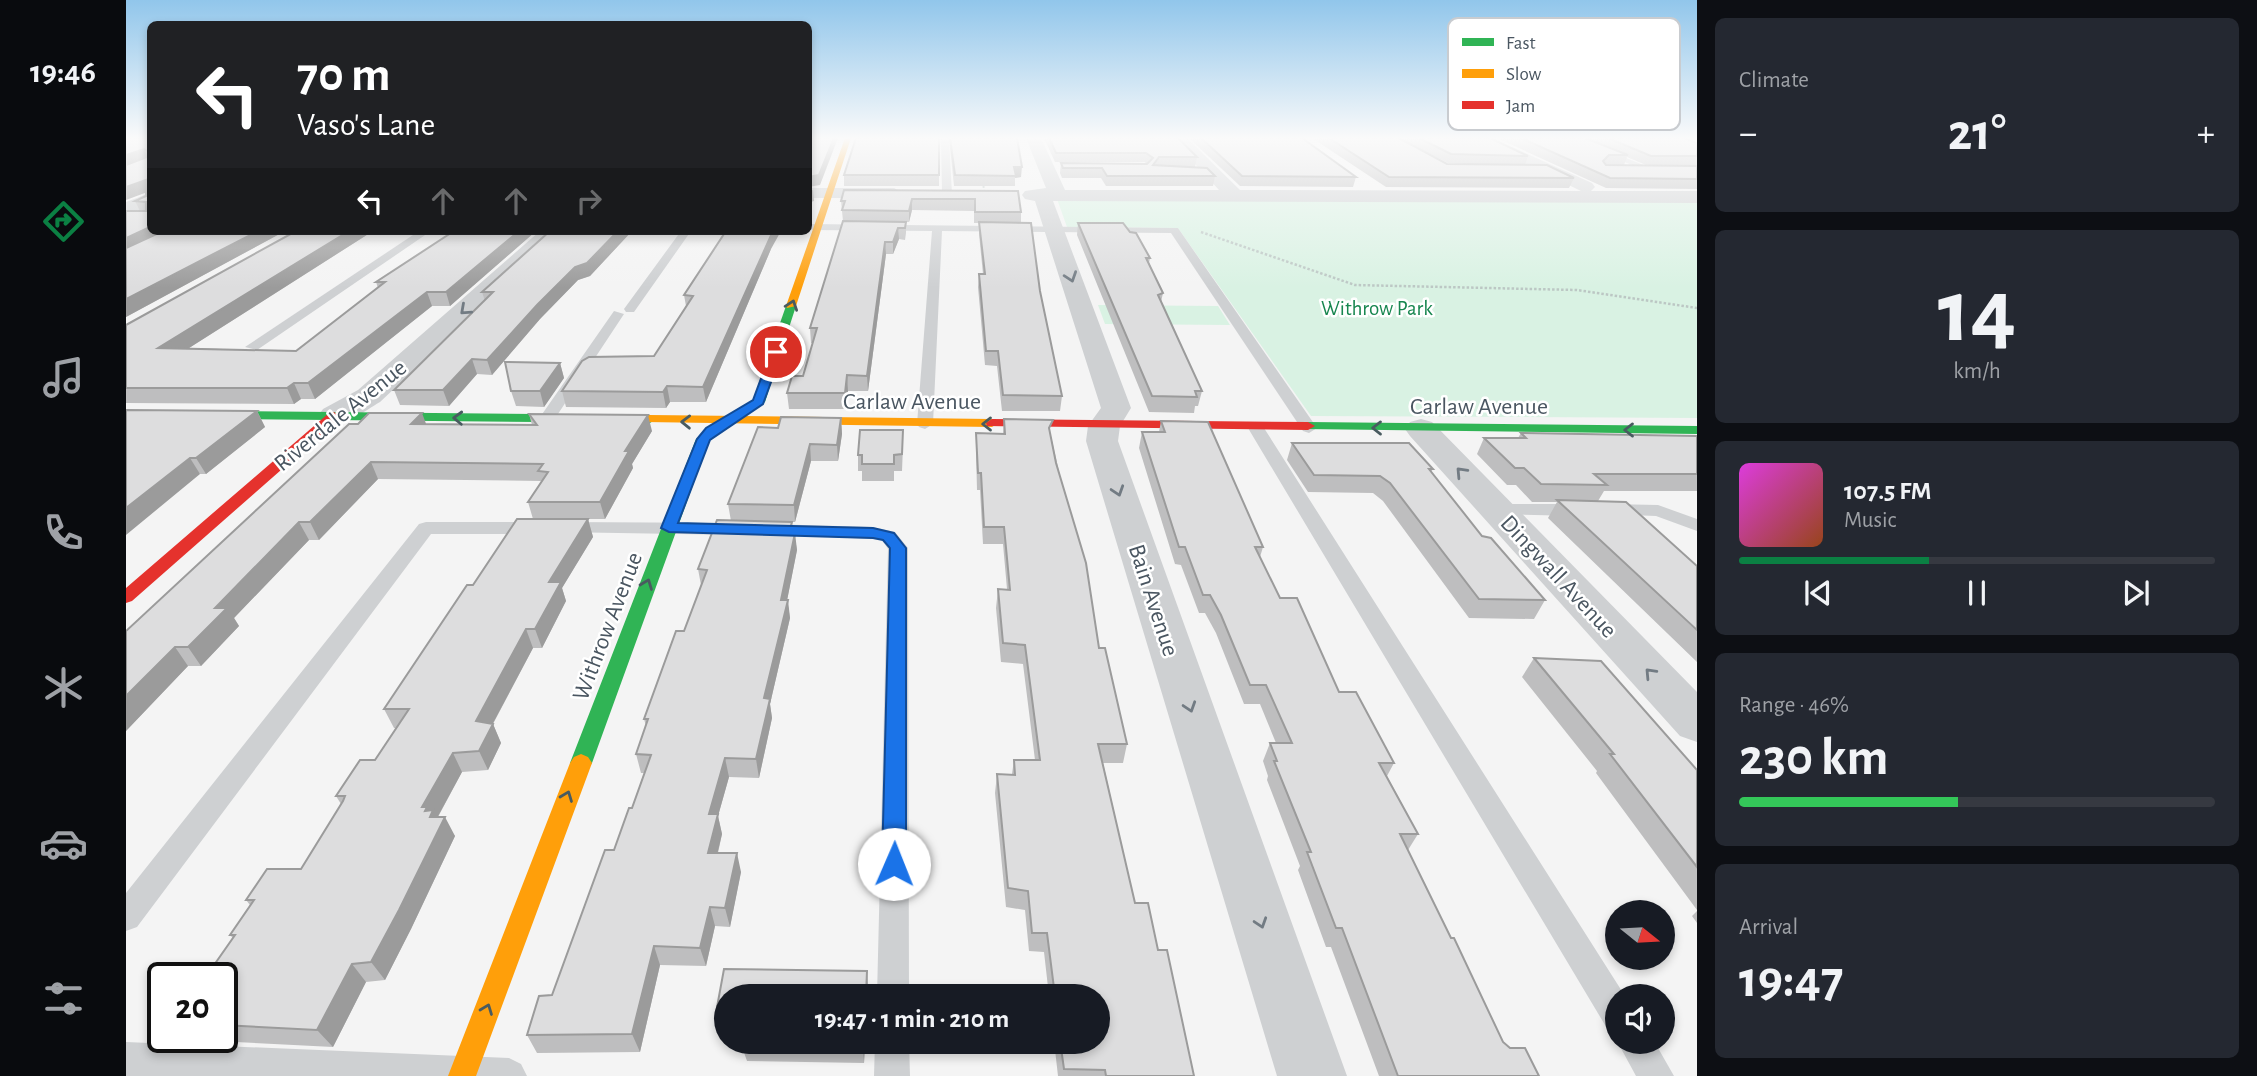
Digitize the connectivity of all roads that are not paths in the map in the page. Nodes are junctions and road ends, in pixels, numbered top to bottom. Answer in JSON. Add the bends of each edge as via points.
{"nodes":[{"id":1,"x":831,"y":188,"type":"edge"},
{"id":2,"x":941,"y":188,"type":"edge"},
{"id":3,"x":1056,"y":188,"type":"edge"},
{"id":4,"x":1226,"y":188,"type":"edge"},
{"id":5,"x":1370,"y":188,"type":"edge"},
{"id":6,"x":1592,"y":188,"type":"edge"},
{"id":7,"x":978,"y":192,"type":"edge"},
{"id":8,"x":812,"y":193,"type":"edge"},
{"id":9,"x":829,"y":193,"type":"junction"},
{"id":10,"x":909,"y":193,"type":"edge"},
{"id":11,"x":940,"y":194,"type":"joint"},
{"id":12,"x":1009,"y":194,"type":"edge"},
{"id":13,"x":1050,"y":194,"type":"junction"},
{"id":14,"x":1234,"y":195,"type":"junction"},
{"id":15,"x":1381,"y":196,"type":"junction"},
{"id":16,"x":1613,"y":197,"type":"junction"},
{"id":17,"x":1697,"y":197,"type":"edge"},
{"id":18,"x":147,"y":202,"type":"edge"},
{"id":19,"x":132,"y":214,"type":"edge"},
{"id":20,"x":126,"y":218,"type":"edge"},
{"id":21,"x":814,"y":227,"type":"edge"},
{"id":22,"x":937,"y":227,"type":"junction"},
{"id":23,"x":1053,"y":228,"type":"junction"},
{"id":24,"x":420,"y":235,"type":"edge"},
{"id":25,"x":548,"y":235,"type":"edge"},
{"id":26,"x":683,"y":235,"type":"edge"},
{"id":27,"x":811,"y":235,"type":"edge"},
{"id":28,"x":252,"y":347,"type":"edge"},
{"id":29,"x":126,"y":414,"type":"edge"},
{"id":30,"x":334,"y":416,"type":"junction"},
{"id":31,"x":546,"y":420,"type":"junction"},
{"id":32,"x":725,"y":422,"type":"junction"},
{"id":33,"x":925,"y":424,"type":"junction"},
{"id":34,"x":1104,"y":426,"type":"junction"},
{"id":35,"x":1256,"y":428,"type":"junction"},
{"id":36,"x":1309,"y":428,"type":"junction"},
{"id":37,"x":1421,"y":429,"type":"junction"},
{"id":38,"x":1697,"y":430,"type":"edge"},
{"id":39,"x":1496,"y":510,"type":"junction"},
{"id":40,"x":1697,"y":525,"type":"edge"},
{"id":41,"x":669,"y":528,"type":"junction"},
{"id":42,"x":126,"y":597,"type":"edge"},
{"id":43,"x":1697,"y":723,"type":"edge"},
{"id":44,"x":126,"y":917,"type":"edge"},
{"id":45,"x":893,"y":984,"type":"edge"},
{"id":46,"x":1605,"y":994,"type":"edge"},
{"id":47,"x":892,"y":1054,"type":"edge"},
{"id":48,"x":1642,"y":1054,"type":"edge"},
{"id":49,"x":126,"y":1059,"type":"edge"},
{"id":50,"x":462,"y":1075,"type":"edge"},
{"id":51,"x":509,"y":1076,"type":"edge"},
{"id":52,"x":892,"y":1076,"type":"edge"},
{"id":53,"x":1312,"y":1076,"type":"edge"},
{"id":54,"x":1656,"y":1076,"type":"edge"}],
"edges":[{"from":1,"to":9,"type":"street","name":"Withrow Avenue"},
{"from":2,"to":11,"type":"lane"},
{"from":3,"to":13,"type":"street","name":"Bain Avenue"},
{"from":4,"to":14,"type":"street"},
{"from":5,"to":15,"type":"street"},
{"from":6,"to":16,"type":"street"},
{"from":7,"to":11,"type":"street"},
{"from":8,"to":9,"type":"street"},
{"from":9,"to":10,"type":"street"},
{"from":9,"to":21,"type":"street","name":"Withrow Avenue"},
{"from":12,"to":13,"type":"street"},
{"from":13,"to":14,"type":"street"},
{"from":13,"to":23,"type":"street","name":"Bain Avenue","via":[[1043,198]]},
{"from":14,"to":15,"type":"street"},
{"from":15,"to":16,"type":"street"},
{"from":16,"to":17,"type":"street"},
{"from":18,"to":19,"type":"street"},
{"from":19,"to":20,"type":"lane"},
{"from":21,"to":22,"type":"lane"},
{"from":22,"to":23,"type":"lane"},
{"from":22,"to":33,"type":"lane"},
{"from":23,"to":34,"type":"street","name":"Bain Avenue","one_way":true,"via":[[1116,408]]},
{"from":23,"to":36,"type":"lane","via":[[1174,230]]},
{"from":24,"to":28,"type":"lane"},
{"from":25,"to":30,"type":"street","name":"Riverdale Avenue","one_way":true,"via":[[369,396]]},
{"from":26,"to":31,"type":"lane"},
{"from":32,"to":27,"type":"street","name":"Withrow Avenue","one_way":true,"via":[[759,402]]},
{"from":29,"to":30,"type":"street","name":"Carlaw Avenue"},
{"from":31,"to":30,"type":"street","name":"Carlaw Avenue","one_way":true},
{"from":30,"to":42,"type":"street","name":"Riverdale Avenue"},
{"from":32,"to":31,"type":"street","name":"Carlaw Avenue","one_way":true},
{"from":32,"to":33,"type":"street","name":"Carlaw Avenue"},
{"from":32,"to":41,"type":"street","name":"Withrow Avenue","via":[[703,439]]},
{"from":34,"to":33,"type":"street","name":"Carlaw Avenue","one_way":true},
{"from":34,"to":35,"type":"street","name":"Carlaw Avenue"},
{"from":34,"to":53,"type":"street","name":"Bain Avenue","one_way":true,"via":[[1102,441]]},
{"from":35,"to":36,"type":"street","name":"Carlaw Avenue"},
{"from":35,"to":46,"type":"lane"},
{"from":37,"to":36,"type":"street","name":"Carlaw Avenue","one_way":true},
{"from":38,"to":37,"type":"street","name":"Carlaw Avenue","one_way":true},
{"from":39,"to":37,"type":"street","name":"Dingwall Avenue","one_way":true},
{"from":39,"to":40,"type":"lane","via":[[1658,511]]},
{"from":43,"to":39,"type":"street","name":"Dingwall Avenue","one_way":true},
{"from":41,"to":44,"type":"lane","via":[[426,528]]},
{"from":41,"to":45,"type":"lane","via":[[873,533],[888,536],[898,548]]},
{"from":50,"to":41,"type":"street","name":"Withrow Avenue","one_way":true},
{"from":47,"to":52,"type":"lane"},
{"from":48,"to":54,"type":"lane"},
{"from":49,"to":50,"type":"lane"},
{"from":50,"to":51,"type":"lane"}]}
